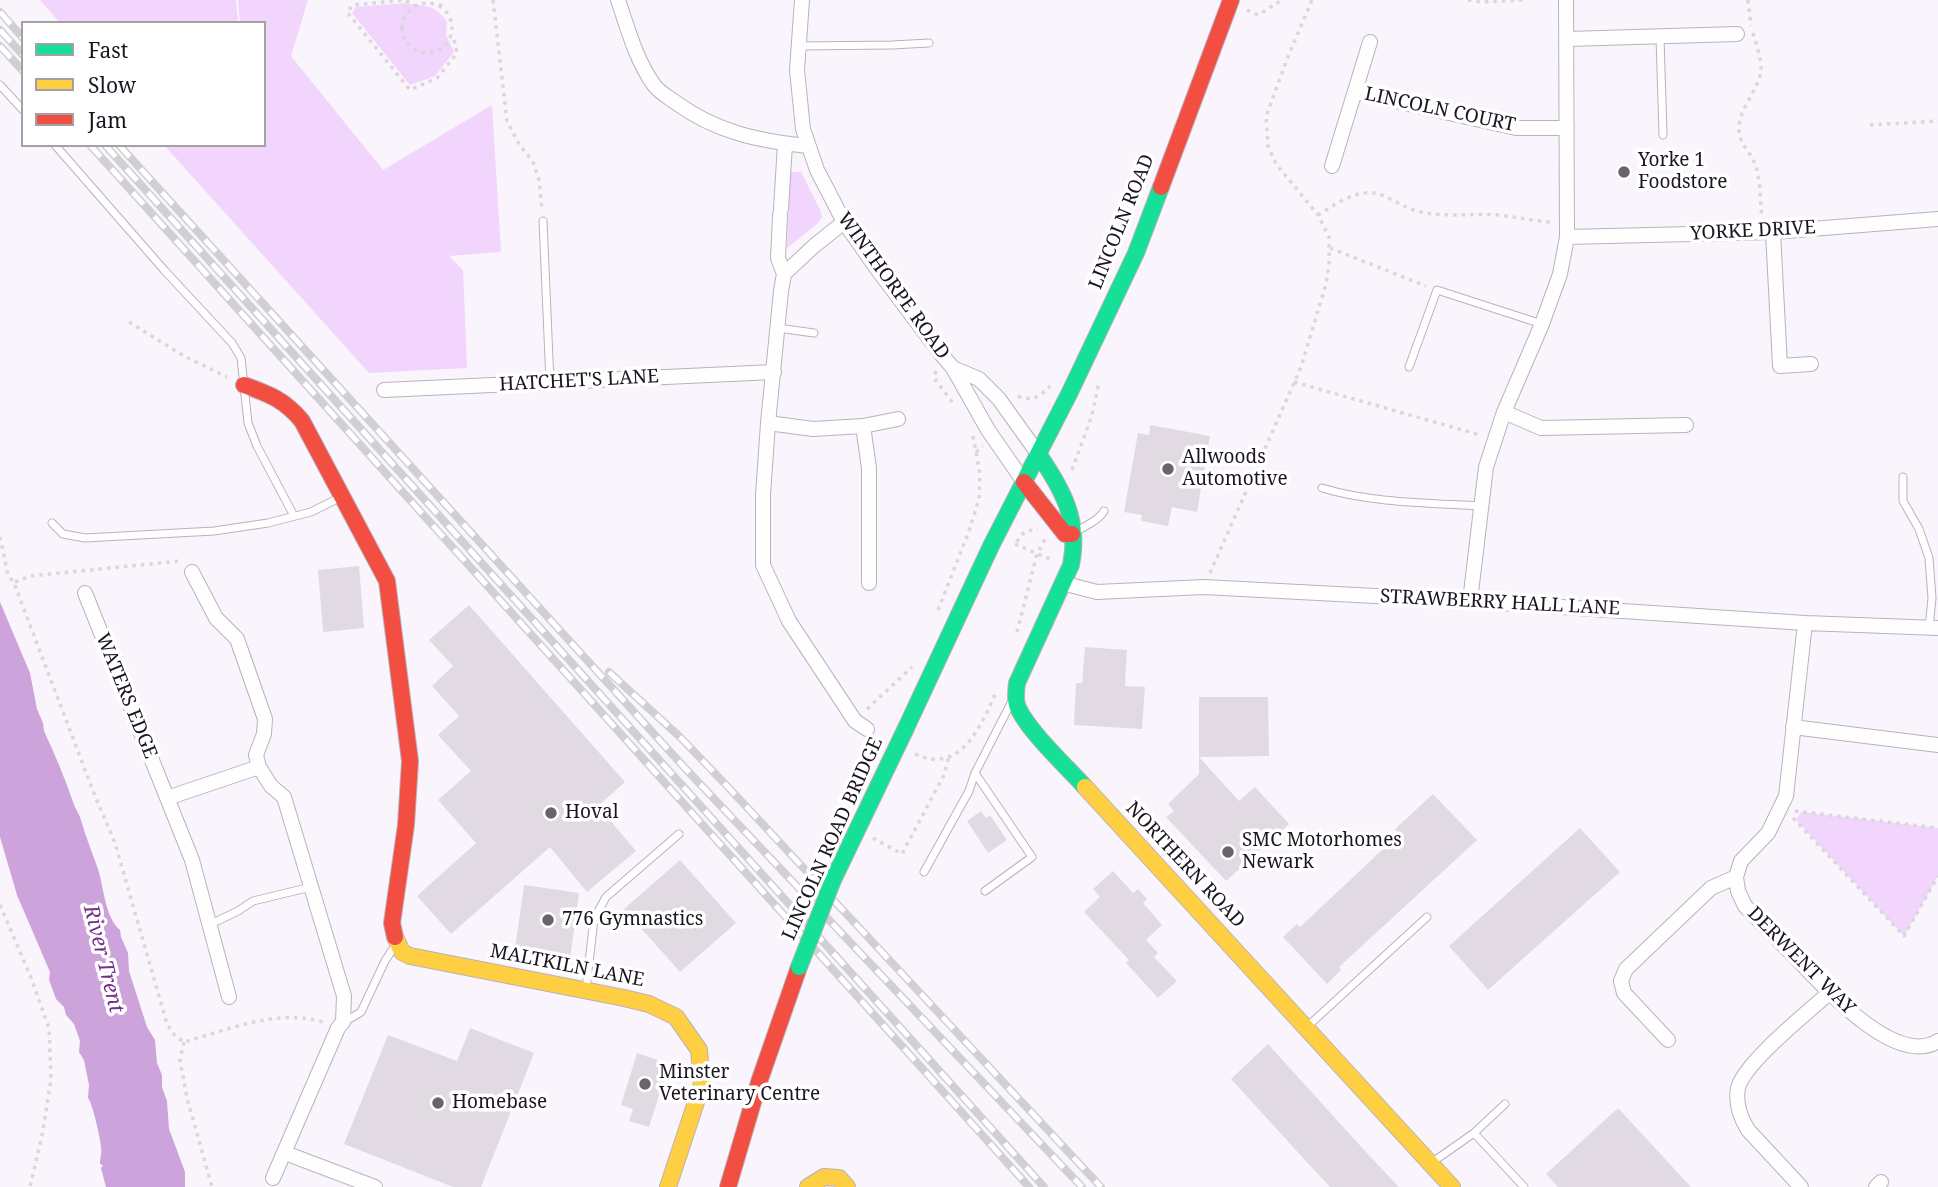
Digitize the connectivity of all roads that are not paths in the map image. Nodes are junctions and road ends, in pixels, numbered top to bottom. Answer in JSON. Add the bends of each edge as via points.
{"nodes":[{"id":1,"x":618,"y":0,"type":"edge"},
{"id":2,"x":802,"y":0,"type":"edge"},
{"id":3,"x":1566,"y":0,"type":"edge"},
{"id":4,"x":1231,"y":1,"type":"edge"},
{"id":5,"x":1737,"y":34,"type":"dead end"},
{"id":6,"x":1660,"y":36,"type":"junction"},
{"id":7,"x":1567,"y":39,"type":"junction"},
{"id":8,"x":1370,"y":42,"type":"dead end"},
{"id":9,"x":929,"y":43,"type":"dead end"},
{"id":10,"x":798,"y":46,"type":"junction"},
{"id":11,"x":0,"y":85,"type":"edge"},
{"id":12,"x":1355,"y":92,"type":"junction"},
{"id":13,"x":21,"y":108,"type":"edge"},
{"id":14,"x":1567,"y":128,"type":"junction"},
{"id":15,"x":1663,"y":135,"type":"dead end"},
{"id":16,"x":785,"y":144,"type":"junction"},
{"id":17,"x":808,"y":146,"type":"junction"},
{"id":18,"x":57,"y":147,"type":"edge"},
{"id":19,"x":1332,"y":166,"type":"dead end"},
{"id":20,"x":1938,"y":219,"type":"edge"},
{"id":21,"x":543,"y":221,"type":"road end"},
{"id":22,"x":844,"y":222,"type":"junction"},
{"id":23,"x":1768,"y":232,"type":"junction"},
{"id":24,"x":1567,"y":237,"type":"junction"},
{"id":25,"x":784,"y":274,"type":"junction"},
{"id":26,"x":1542,"y":324,"type":"junction"},
{"id":27,"x":778,"y":328,"type":"junction"},
{"id":28,"x":814,"y":333,"type":"dead end"},
{"id":29,"x":1811,"y":365,"type":"dead end"},
{"id":30,"x":1409,"y":367,"type":"dead end"},
{"id":31,"x":953,"y":368,"type":"junction"},
{"id":32,"x":774,"y":372,"type":"junction"},
{"id":33,"x":550,"y":382,"type":"junction"},
{"id":34,"x":244,"y":385,"type":"junction"},
{"id":35,"x":384,"y":390,"type":"dead end"},
{"id":36,"x":1504,"y":412,"type":"junction"},
{"id":37,"x":898,"y":419,"type":"dead end"},
{"id":38,"x":768,"y":423,"type":"junction"},
{"id":39,"x":1686,"y":425,"type":"dead end"},
{"id":40,"x":863,"y":426,"type":"junction"},
{"id":41,"x":1039,"y":455,"type":"junction"},
{"id":42,"x":1903,"y":477,"type":"dead end"},
{"id":43,"x":1024,"y":482,"type":"junction"},
{"id":44,"x":1322,"y":488,"type":"dead end"},
{"id":45,"x":342,"y":497,"type":"junction"},
{"id":46,"x":1481,"y":506,"type":"junction"},
{"id":47,"x":1104,"y":511,"type":"dead end"},
{"id":48,"x":294,"y":516,"type":"junction"},
{"id":49,"x":52,"y":523,"type":"dead end"},
{"id":50,"x":1072,"y":534,"type":"junction"},
{"id":51,"x":192,"y":572,"type":"road end"},
{"id":52,"x":869,"y":583,"type":"dead end"},
{"id":53,"x":1062,"y":583,"type":"junction"},
{"id":54,"x":85,"y":593,"type":"dead end"},
{"id":55,"x":1470,"y":601,"type":"junction"},
{"id":56,"x":1805,"y":623,"type":"junction"},
{"id":57,"x":1933,"y":628,"type":"edge"},
{"id":58,"x":1014,"y":696,"type":"junction"},
{"id":59,"x":861,"y":725,"type":"road end"},
{"id":60,"x":1793,"y":727,"type":"junction"},
{"id":61,"x":1938,"y":745,"type":"edge"},
{"id":62,"x":259,"y":767,"type":"junction"},
{"id":63,"x":975,"y":774,"type":"junction"},
{"id":64,"x":167,"y":798,"type":"junction"},
{"id":65,"x":679,"y":835,"type":"dead end"},
{"id":66,"x":924,"y":872,"type":"dead end"},
{"id":67,"x":1736,"y":877,"type":"junction"},
{"id":68,"x":311,"y":887,"type":"junction"},
{"id":69,"x":985,"y":891,"type":"dead end"},
{"id":70,"x":1427,"y":917,"type":"dead end"},
{"id":71,"x":209,"y":925,"type":"junction"},
{"id":72,"x":397,"y":944,"type":"junction"},
{"id":73,"x":586,"y":990,"type":"junction"},
{"id":74,"x":1829,"y":993,"type":"junction"},
{"id":75,"x":229,"y":997,"type":"dead end"},
{"id":76,"x":341,"y":1025,"type":"junction"},
{"id":77,"x":1306,"y":1028,"type":"junction"},
{"id":78,"x":1668,"y":1040,"type":"dead end"},
{"id":79,"x":1938,"y":1041,"type":"edge"},
{"id":80,"x":1505,"y":1104,"type":"dead end"},
{"id":81,"x":1474,"y":1133,"type":"junction"},
{"id":82,"x":285,"y":1153,"type":"junction"},
{"id":83,"x":1430,"y":1164,"type":"junction"},
{"id":84,"x":273,"y":1178,"type":"dead end"},
{"id":85,"x":843,"y":1182,"type":"edge"},
{"id":86,"x":375,"y":1187,"type":"edge"},
{"id":87,"x":668,"y":1187,"type":"edge"},
{"id":88,"x":728,"y":1187,"type":"edge"},
{"id":89,"x":808,"y":1187,"type":"edge"},
{"id":90,"x":1452,"y":1187,"type":"edge"},
{"id":91,"x":1524,"y":1187,"type":"edge"},
{"id":92,"x":1801,"y":1187,"type":"edge"}],
"edges":[{"from":1,"to":16,"type":"street","via":[[635,51],[655,87],[691,113],[728,131]]},
{"from":2,"to":10,"type":"street","name":"WINTHORPE ROAD"},
{"from":3,"to":7,"type":"street"},
{"from":4,"to":41,"type":"street","name":"LINCOLN ROAD","via":[[1136,253]]},
{"from":5,"to":6,"type":"street"},
{"from":6,"to":7,"type":"street"},
{"from":6,"to":15,"type":"lane"},
{"from":7,"to":14,"type":"street"},
{"from":8,"to":12,"type":"street","name":"LINCOLN COURT"},
{"from":9,"to":10,"type":"lane"},
{"from":10,"to":17,"type":"street","name":"WINTHORPE ROAD"},
{"from":11,"to":13,"type":"lane"},
{"from":12,"to":14,"type":"street","name":"LINCOLN COURT","via":[[1516,128]]},
{"from":12,"to":19,"type":"street","name":"LINCOLN COURT"},
{"from":14,"to":24,"type":"street"},
{"from":16,"to":17,"type":"street"},
{"from":16,"to":25,"type":"street","via":[[778,258]]},
{"from":17,"to":22,"type":"street","name":"WINTHORPE ROAD"},
{"from":18,"to":34,"type":"lane","via":[[232,343],[241,358]]},
{"from":20,"to":23,"type":"street","name":"YORKE DRIVE"},
{"from":21,"to":33,"type":"lane"},
{"from":22,"to":25,"type":"street"},
{"from":22,"to":31,"type":"street","name":"WINTHORPE ROAD"},
{"from":23,"to":24,"type":"street","name":"YORKE DRIVE"},
{"from":23,"to":29,"type":"street","via":[[1780,366]]},
{"from":24,"to":26,"type":"street"},
{"from":25,"to":27,"type":"street"},
{"from":26,"to":30,"type":"lane","via":[[1437,290]]},
{"from":26,"to":36,"type":"street"},
{"from":27,"to":28,"type":"lane"},
{"from":27,"to":32,"type":"street"},
{"from":31,"to":41,"type":"street","name":"WINTHORPE ROAD","via":[[979,379],[999,399]]},
{"from":31,"to":43,"type":"street","name":"WINTHORPE ROAD"},
{"from":32,"to":33,"type":"street","name":"HATCHET'S LANE"},
{"from":32,"to":38,"type":"street"},
{"from":33,"to":35,"type":"street","name":"HATCHET'S LANE"},
{"from":34,"to":45,"type":"street","via":[[280,397],[292,408]]},
{"from":34,"to":48,"type":"lane","via":[[252,434]]},
{"from":36,"to":39,"type":"street","via":[[1541,428]]},
{"from":36,"to":46,"type":"street","via":[[1486,467]]},
{"from":37,"to":40,"type":"street"},
{"from":38,"to":40,"type":"street","via":[[813,429]]},
{"from":38,"to":59,"type":"street","via":[[763,565],[789,621]]},
{"from":40,"to":52,"type":"street","via":[[869,468]]},
{"from":41,"to":43,"type":"street","name":"LINCOLN ROAD"},
{"from":41,"to":50,"type":"street","via":[[1069,506]]},
{"from":42,"to":57,"type":"lane","via":[[1903,501],[1929,558]]},
{"from":43,"to":50,"type":"street","via":[[1065,534]]},
{"from":43,"to":88,"type":"street","name":"LINCOLN ROAD BRIDGE","bridge":true,"via":[[833,880],[759,1082]]},
{"from":44,"to":46,"type":"lane","via":[[1409,502]]},
{"from":45,"to":48,"type":"lane"},
{"from":45,"to":72,"type":"street","via":[[387,581],[410,761],[392,923]]},
{"from":46,"to":55,"type":"street"},
{"from":47,"to":50,"type":"lane"},
{"from":48,"to":49,"type":"lane","via":[[214,531],[99,538],[62,534]]},
{"from":50,"to":53,"type":"street","via":[[1074,553]]},
{"from":51,"to":62,"type":"street","via":[[216,618],[237,639],[253,684],[264,719],[256,755]]},
{"from":53,"to":55,"type":"street","name":"STRAWBERRY HALL LANE","via":[[1097,592],[1204,587]]},
{"from":53,"to":58,"type":"street"},
{"from":54,"to":64,"type":"street","name":"WATERS EDGE"},
{"from":55,"to":56,"type":"street","name":"STRAWBERRY HALL LANE"},
{"from":56,"to":57,"type":"street","name":"STRAWBERRY HALL LANE"},
{"from":56,"to":60,"type":"street"},
{"from":58,"to":63,"type":"lane"},
{"from":58,"to":77,"type":"street","name":"NORTHERN ROAD","via":[[1031,728]]},
{"from":60,"to":61,"type":"street"},
{"from":60,"to":67,"type":"street","via":[[1786,796],[1768,833],[1741,861]]},
{"from":62,"to":64,"type":"street"},
{"from":62,"to":68,"type":"street","via":[[284,797]]},
{"from":63,"to":66,"type":"lane"},
{"from":63,"to":69,"type":"lane","via":[[1032,857]]},
{"from":64,"to":71,"type":"street","name":"WATERS EDGE","via":[[192,860]]},
{"from":65,"to":73,"type":"lane","via":[[606,897],[594,919]]},
{"from":67,"to":74,"type":"street","name":"DERWENT WAY","via":[[1745,906]]},
{"from":67,"to":78,"type":"street","via":[[1711,888],[1626,969],[1621,981],[1624,993]]},
{"from":68,"to":71,"type":"lane","via":[[253,901]]},
{"from":68,"to":76,"type":"street","via":[[345,996]]},
{"from":70,"to":77,"type":"lane"},
{"from":71,"to":75,"type":"street","name":"WATERS EDGE"},
{"from":72,"to":73,"type":"street","name":"MALTKILN LANE","via":[[410,957]]},
{"from":72,"to":76,"type":"lane","via":[[361,1012]]},
{"from":73,"to":87,"type":"street","name":"MALTKILN LANE","via":[[649,1004],[676,1017],[699,1050],[702,1084]]},
{"from":74,"to":79,"type":"street","name":"DERWENT WAY","via":[[1862,1021],[1898,1042],[1921,1046]]},
{"from":74,"to":92,"type":"street","via":[[1755,1061],[1743,1076],[1738,1093],[1738,1108],[1748,1130]]},
{"from":76,"to":82,"type":"street"},
{"from":77,"to":83,"type":"street","name":"NORTHERN ROAD"},
{"from":80,"to":81,"type":"lane"},
{"from":81,"to":83,"type":"lane"},
{"from":81,"to":91,"type":"lane"},
{"from":82,"to":84,"type":"street"},
{"from":82,"to":86,"type":"street"},
{"from":83,"to":90,"type":"street","name":"NORTHERN ROAD"},
{"from":85,"to":89,"type":"street","via":[[824,1177]]}]}
